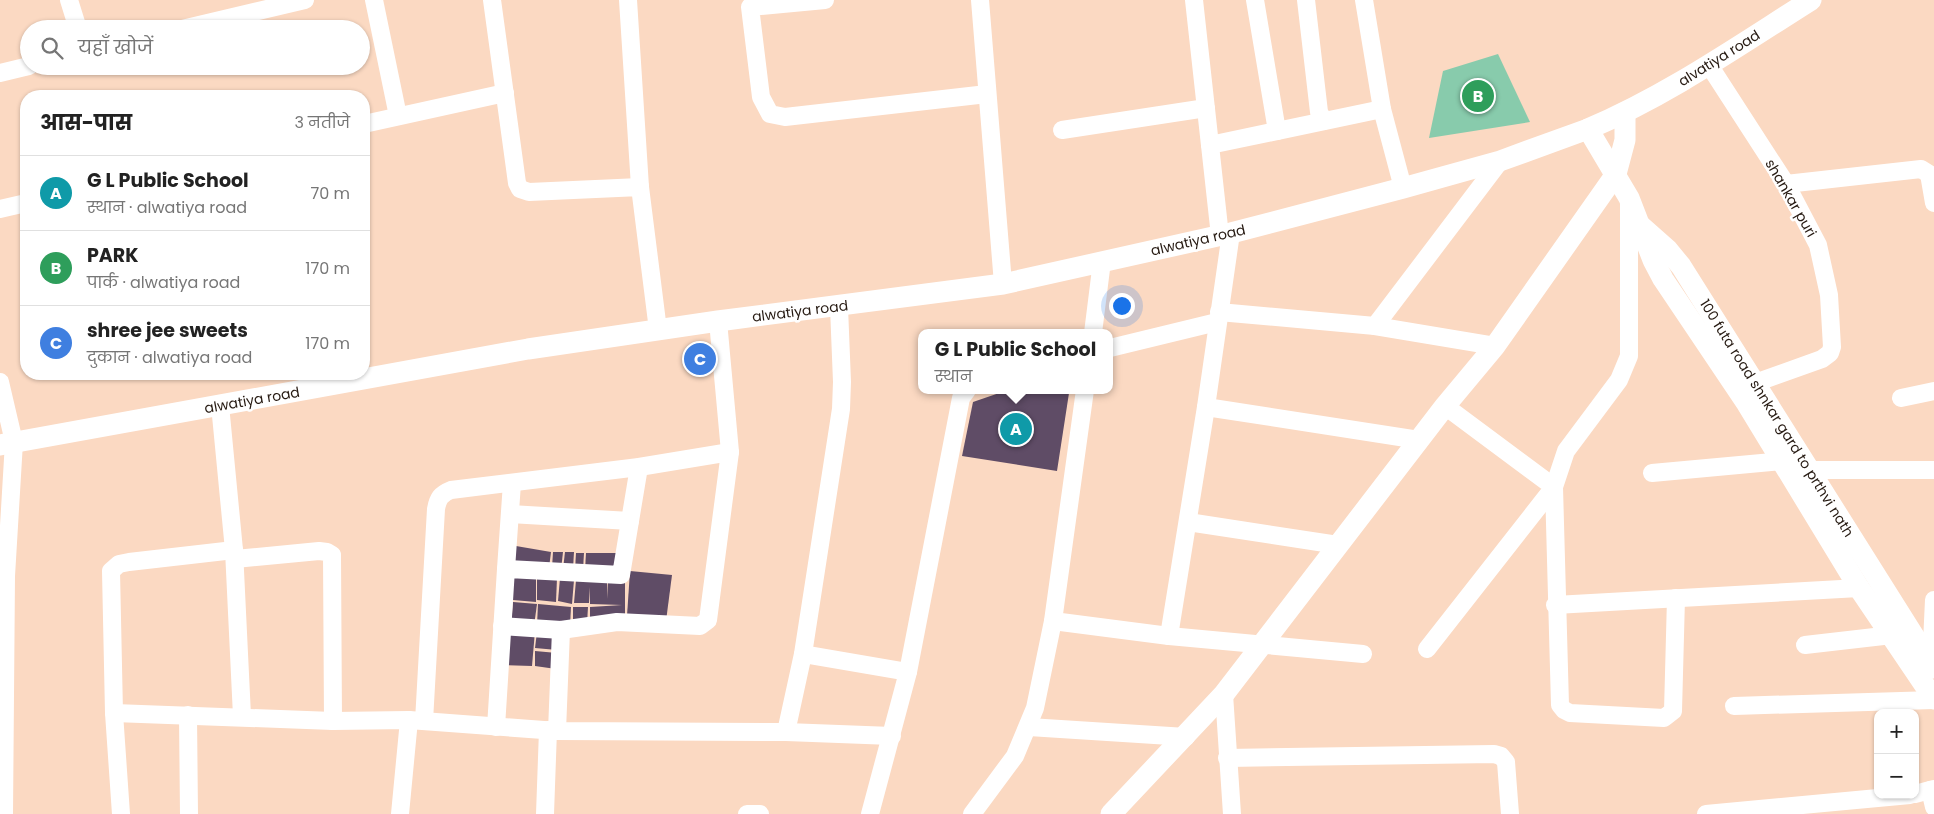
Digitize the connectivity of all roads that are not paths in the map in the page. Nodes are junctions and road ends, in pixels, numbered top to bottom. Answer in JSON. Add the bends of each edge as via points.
{"nodes":[{"id":1,"x":69,"y":0,"type":"edge"},
{"id":2,"x":305,"y":0,"type":"edge"},
{"id":3,"x":374,"y":0,"type":"edge"},
{"id":4,"x":492,"y":0,"type":"edge"},
{"id":5,"x":628,"y":0,"type":"edge"},
{"id":6,"x":825,"y":0,"type":"edge"},
{"id":7,"x":980,"y":0,"type":"edge"},
{"id":8,"x":1194,"y":0,"type":"edge"},
{"id":9,"x":1255,"y":0,"type":"edge"},
{"id":10,"x":1306,"y":0,"type":"edge"},
{"id":11,"x":1364,"y":0,"type":"edge"},
{"id":12,"x":1811,"y":0,"type":"edge"},
{"id":13,"x":272,"y":4,"type":"edge"},
{"id":14,"x":750,"y":4,"type":"edge"},
{"id":15,"x":75,"y":20,"type":"edge"},
{"id":16,"x":214,"y":20,"type":"edge"},
{"id":17,"x":1709,"y":65,"type":"junction"},
{"id":18,"x":20,"y":68,"type":"edge"},
{"id":19,"x":0,"y":73,"type":"edge"},
{"id":20,"x":505,"y":94,"type":"junction"},
{"id":21,"x":987,"y":94,"type":"junction"},
{"id":22,"x":1206,"y":108,"type":"junction"},
{"id":23,"x":1382,"y":109,"type":"junction"},
{"id":24,"x":1625,"y":114,"type":"junction"},
{"id":25,"x":398,"y":116,"type":"junction"},
{"id":26,"x":1324,"y":121,"type":"junction"},
{"id":27,"x":370,"y":123,"type":"edge"},
{"id":28,"x":1588,"y":129,"type":"junction"},
{"id":29,"x":1062,"y":130,"type":"dead end"},
{"id":30,"x":1277,"y":131,"type":"junction"},
{"id":31,"x":1210,"y":145,"type":"junction"},
{"id":32,"x":1500,"y":161,"type":"junction"},
{"id":33,"x":1616,"y":174,"type":"junction"},
{"id":34,"x":1786,"y":184,"type":"junction"},
{"id":35,"x":640,"y":187,"type":"junction"},
{"id":36,"x":1403,"y":188,"type":"junction"},
{"id":37,"x":1629,"y":198,"type":"junction"},
{"id":38,"x":1934,"y":203,"type":"edge"},
{"id":39,"x":20,"y":204,"type":"edge"},
{"id":40,"x":0,"y":209,"type":"edge"},
{"id":41,"x":1641,"y":226,"type":"junction"},
{"id":42,"x":1225,"y":235,"type":"junction"},
{"id":43,"x":1102,"y":261,"type":"junction"},
{"id":44,"x":1003,"y":284,"type":"junction"},
{"id":45,"x":838,"y":307,"type":"junction"},
{"id":46,"x":1218,"y":317,"type":"junction"},
{"id":47,"x":718,"y":322,"type":"junction"},
{"id":48,"x":1375,"y":326,"type":"junction"},
{"id":49,"x":1093,"y":329,"type":"edge"},
{"id":50,"x":658,"y":330,"type":"junction"},
{"id":51,"x":1495,"y":346,"type":"junction"},
{"id":52,"x":1113,"y":347,"type":"edge"},
{"id":53,"x":370,"y":378,"type":"edge"},
{"id":54,"x":358,"y":380,"type":"edge"},
{"id":55,"x":0,"y":382,"type":"edge"},
{"id":56,"x":1755,"y":383,"type":"junction"},
{"id":57,"x":1934,"y":391,"type":"edge"},
{"id":58,"x":964,"y":394,"type":"edge"},
{"id":59,"x":1083,"y":394,"type":"edge"},
{"id":60,"x":1901,"y":398,"type":"dead end"},
{"id":61,"x":220,"y":405,"type":"junction"},
{"id":62,"x":1445,"y":406,"type":"junction"},
{"id":63,"x":1206,"y":407,"type":"junction"},
{"id":64,"x":1419,"y":440,"type":"junction"},
{"id":65,"x":7,"y":444,"type":"edge"},
{"id":66,"x":730,"y":452,"type":"junction"},
{"id":67,"x":1782,"y":461,"type":"junction"},
{"id":68,"x":638,"y":467,"type":"junction"},
{"id":69,"x":1809,"y":470,"type":"junction"},
{"id":70,"x":1934,"y":470,"type":"edge"},
{"id":71,"x":1652,"y":474,"type":"dead end"},
{"id":72,"x":512,"y":483,"type":"junction"},
{"id":73,"x":1554,"y":487,"type":"junction"},
{"id":74,"x":510,"y":514,"type":"junction"},
{"id":75,"x":630,"y":521,"type":"junction"},
{"id":76,"x":1188,"y":522,"type":"junction"},
{"id":77,"x":1338,"y":545,"type":"junction"},
{"id":78,"x":235,"y":555,"type":"junction"},
{"id":79,"x":506,"y":569,"type":"junction"},
{"id":80,"x":1859,"y":588,"type":"junction"},
{"id":81,"x":1676,"y":598,"type":"junction"},
{"id":82,"x":1934,"y":600,"type":"edge"},
{"id":83,"x":1555,"y":605,"type":"junction"},
{"id":84,"x":1053,"y":621,"type":"junction"},
{"id":85,"x":502,"y":626,"type":"junction"},
{"id":86,"x":561,"y":630,"type":"junction"},
{"id":87,"x":1892,"y":635,"type":"junction"},
{"id":88,"x":1169,"y":636,"type":"junction"},
{"id":89,"x":1263,"y":643,"type":"junction"},
{"id":90,"x":1805,"y":645,"type":"dead end"},
{"id":91,"x":1428,"y":650,"type":"dead end"},
{"id":92,"x":803,"y":654,"type":"junction"},
{"id":93,"x":1363,"y":654,"type":"dead end"},
{"id":94,"x":1933,"y":666,"type":"edge"},
{"id":95,"x":908,"y":672,"type":"junction"},
{"id":96,"x":1224,"y":694,"type":"junction"},
{"id":97,"x":1934,"y":700,"type":"edge"},
{"id":98,"x":1734,"y":706,"type":"dead end"},
{"id":99,"x":114,"y":713,"type":"junction"},
{"id":100,"x":188,"y":715,"type":"junction"},
{"id":101,"x":242,"y":716,"type":"junction"},
{"id":102,"x":333,"y":721,"type":"junction"},
{"id":103,"x":417,"y":721,"type":"junction"},
{"id":104,"x":496,"y":727,"type":"junction"},
{"id":105,"x":1028,"y":727,"type":"junction"},
{"id":106,"x":553,"y":730,"type":"junction"},
{"id":107,"x":786,"y":732,"type":"junction"},
{"id":108,"x":892,"y":736,"type":"junction"},
{"id":109,"x":1186,"y":737,"type":"junction"},
{"id":110,"x":1227,"y":758,"type":"junction"},
{"id":111,"x":2,"y":761,"type":"edge"},
{"id":112,"x":1926,"y":791,"type":"edge"},
{"id":113,"x":1874,"y":798,"type":"edge"},
{"id":114,"x":1934,"y":807,"type":"edge"},
{"id":115,"x":4,"y":814,"type":"edge"},
{"id":116,"x":121,"y":814,"type":"edge"},
{"id":117,"x":189,"y":814,"type":"edge"},
{"id":118,"x":400,"y":814,"type":"edge"},
{"id":119,"x":545,"y":814,"type":"edge"},
{"id":120,"x":747,"y":814,"type":"edge"},
{"id":121,"x":760,"y":814,"type":"edge"},
{"id":122,"x":870,"y":814,"type":"edge"},
{"id":123,"x":972,"y":814,"type":"edge"},
{"id":124,"x":1111,"y":814,"type":"edge"},
{"id":125,"x":1232,"y":814,"type":"edge"},
{"id":126,"x":1510,"y":814,"type":"edge"},
{"id":127,"x":1706,"y":814,"type":"edge"}],
"edges":[{"from":1,"to":15,"type":"street"},
{"from":2,"to":13,"type":"street"},
{"from":3,"to":25,"type":"street"},
{"from":4,"to":20,"type":"street"},
{"from":5,"to":35,"type":"street"},
{"from":6,"to":14,"type":"street"},
{"from":7,"to":21,"type":"street"},
{"from":8,"to":22,"type":"street"},
{"from":9,"to":30,"type":"street"},
{"from":10,"to":26,"type":"street","via":[[1320,112]]},
{"from":11,"to":23,"type":"street"},
{"from":12,"to":17,"type":"street","name":"alvatiya road"},
{"from":13,"to":16,"type":"street"},
{"from":14,"to":21,"type":"street","via":[[761,98],[770,114],[785,117]]},
{"from":17,"to":24,"type":"street","name":"alvatiya road"},
{"from":17,"to":34,"type":"street","name":"shankar puri"},
{"from":18,"to":19,"type":"street"},
{"from":20,"to":25,"type":"street"},
{"from":20,"to":35,"type":"street","via":[[515,175],[520,189],[529,192]]},
{"from":21,"to":44,"type":"street"},
{"from":22,"to":29,"type":"street"},
{"from":22,"to":31,"type":"street"},
{"from":23,"to":26,"type":"street"},
{"from":23,"to":36,"type":"street"},
{"from":24,"to":28,"type":"street","name":"alvatiya road"},
{"from":24,"to":33,"type":"street","via":[[1626,140]]},
{"from":25,"to":27,"type":"street"},
{"from":26,"to":30,"type":"street"},
{"from":28,"to":32,"type":"street","name":"alwatiya road"},
{"from":28,"to":33,"type":"street","name":"100 futa road shnkar gard to prthvi nath"},
{"from":30,"to":31,"type":"street"},
{"from":31,"to":42,"type":"street"},
{"from":32,"to":36,"type":"street","name":"alwatiya road"},
{"from":32,"to":48,"type":"street"},
{"from":33,"to":37,"type":"street","name":"100 futa road shnkar gard to prthvi nath"},
{"from":33,"to":51,"type":"street"},
{"from":34,"to":38,"type":"street","via":[[1921,170],[1929,174]]},
{"from":34,"to":56,"type":"street","name":"shankar puri","via":[[1818,245],[1829,295],[1832,347],[1822,359]]},
{"from":35,"to":50,"type":"street"},
{"from":36,"to":42,"type":"street","name":"alwatiya road"},
{"from":37,"to":41,"type":"street","name":"100 futa road shnkar gard to prthvi nath"},
{"from":37,"to":73,"type":"street","via":[[1629,356],[1619,380],[1566,452]]},
{"from":39,"to":40,"type":"street"},
{"from":41,"to":56,"type":"street","name":"100 futa road shnkar gard to prthvi nath","via":[[1681,266]]},
{"from":41,"to":67,"type":"street","via":[[1663,279]]},
{"from":42,"to":43,"type":"street","name":"alwatiya road"},
{"from":42,"to":46,"type":"street"},
{"from":43,"to":44,"type":"street","name":"alwatiya road"},
{"from":43,"to":49,"type":"street"},
{"from":44,"to":45,"type":"street","name":"alwatiya road"},
{"from":45,"to":47,"type":"street","name":"alwatiya road"},
{"from":45,"to":92,"type":"street","via":[[842,382],[840,409]]},
{"from":46,"to":48,"type":"street"},
{"from":46,"to":52,"type":"street"},
{"from":46,"to":63,"type":"street"},
{"from":47,"to":50,"type":"street","name":"alwatiya road"},
{"from":47,"to":66,"type":"street"},
{"from":48,"to":51,"type":"street"},
{"from":50,"to":53,"type":"street","name":"alwatiya road","via":[[528,349]]},
{"from":51,"to":62,"type":"street"},
{"from":54,"to":61,"type":"street","name":"alwatiya road"},
{"from":55,"to":65,"type":"street"},
{"from":56,"to":69,"type":"street","name":"100 futa road shnkar gard to prthvi nath"},
{"from":57,"to":60,"type":"street"},
{"from":58,"to":95,"type":"street"},
{"from":59,"to":84,"type":"street"},
{"from":61,"to":65,"type":"street","name":"alwatiya road"},
{"from":61,"to":78,"type":"street"},
{"from":62,"to":64,"type":"street"},
{"from":62,"to":73,"type":"street"},
{"from":63,"to":64,"type":"street"},
{"from":63,"to":76,"type":"street"},
{"from":64,"to":77,"type":"street"},
{"from":65,"to":111,"type":"street"},
{"from":66,"to":68,"type":"street"},
{"from":66,"to":86,"type":"street","via":[[708,620],[700,626],[617,622]]},
{"from":67,"to":71,"type":"street"},
{"from":67,"to":80,"type":"street"},
{"from":68,"to":72,"type":"street"},
{"from":68,"to":75,"type":"street"},
{"from":69,"to":70,"type":"street"},
{"from":69,"to":94,"type":"street","name":"100 futa road shnkar gard to prthvi nath"},
{"from":72,"to":74,"type":"street"},
{"from":72,"to":103,"type":"street","via":[[451,490],[438,500]]},
{"from":73,"to":83,"type":"street"},
{"from":73,"to":91,"type":"street"},
{"from":74,"to":75,"type":"street"},
{"from":74,"to":79,"type":"street"},
{"from":75,"to":79,"type":"street","via":[[621,575]]},
{"from":76,"to":77,"type":"street"},
{"from":76,"to":88,"type":"street"},
{"from":77,"to":89,"type":"street"},
{"from":78,"to":99,"type":"street","via":[[129,562],[119,564],[111,571]]},
{"from":78,"to":101,"type":"street"},
{"from":78,"to":102,"type":"street","via":[[319,551],[332,555]]},
{"from":79,"to":85,"type":"street"},
{"from":80,"to":81,"type":"street"},
{"from":80,"to":87,"type":"street"},
{"from":81,"to":83,"type":"street"},
{"from":81,"to":83,"type":"street","via":[[1673,711],[1664,718],[1570,713],[1564,710],[1560,705]]},
{"from":82,"to":94,"type":"street"},
{"from":84,"to":88,"type":"street"},
{"from":84,"to":105,"type":"street"},
{"from":85,"to":86,"type":"street"},
{"from":85,"to":104,"type":"street"},
{"from":86,"to":106,"type":"street"},
{"from":87,"to":90,"type":"street"},
{"from":87,"to":97,"type":"street"},
{"from":88,"to":89,"type":"street"},
{"from":89,"to":93,"type":"street"},
{"from":89,"to":96,"type":"street"},
{"from":92,"to":95,"type":"street"},
{"from":92,"to":107,"type":"street"},
{"from":95,"to":108,"type":"street"},
{"from":96,"to":109,"type":"street"},
{"from":96,"to":110,"type":"street"},
{"from":97,"to":98,"type":"street"},
{"from":99,"to":100,"type":"street"},
{"from":99,"to":116,"type":"street"},
{"from":100,"to":101,"type":"street"},
{"from":100,"to":117,"type":"street"},
{"from":101,"to":102,"type":"street"},
{"from":102,"to":103,"type":"street"},
{"from":103,"to":104,"type":"street"},
{"from":103,"to":118,"type":"street"},
{"from":104,"to":106,"type":"street"},
{"from":105,"to":109,"type":"street"},
{"from":105,"to":123,"type":"street","via":[[1015,756]]},
{"from":106,"to":107,"type":"street"},
{"from":106,"to":119,"type":"street"},
{"from":107,"to":108,"type":"street"},
{"from":108,"to":122,"type":"street"},
{"from":109,"to":124,"type":"street"},
{"from":110,"to":125,"type":"street"},
{"from":110,"to":126,"type":"street","via":[[1494,754],[1506,762]]},
{"from":111,"to":115,"type":"street"},
{"from":112,"to":114,"type":"street"},
{"from":113,"to":127,"type":"street"},
{"from":120,"to":121,"type":"street"}]}
